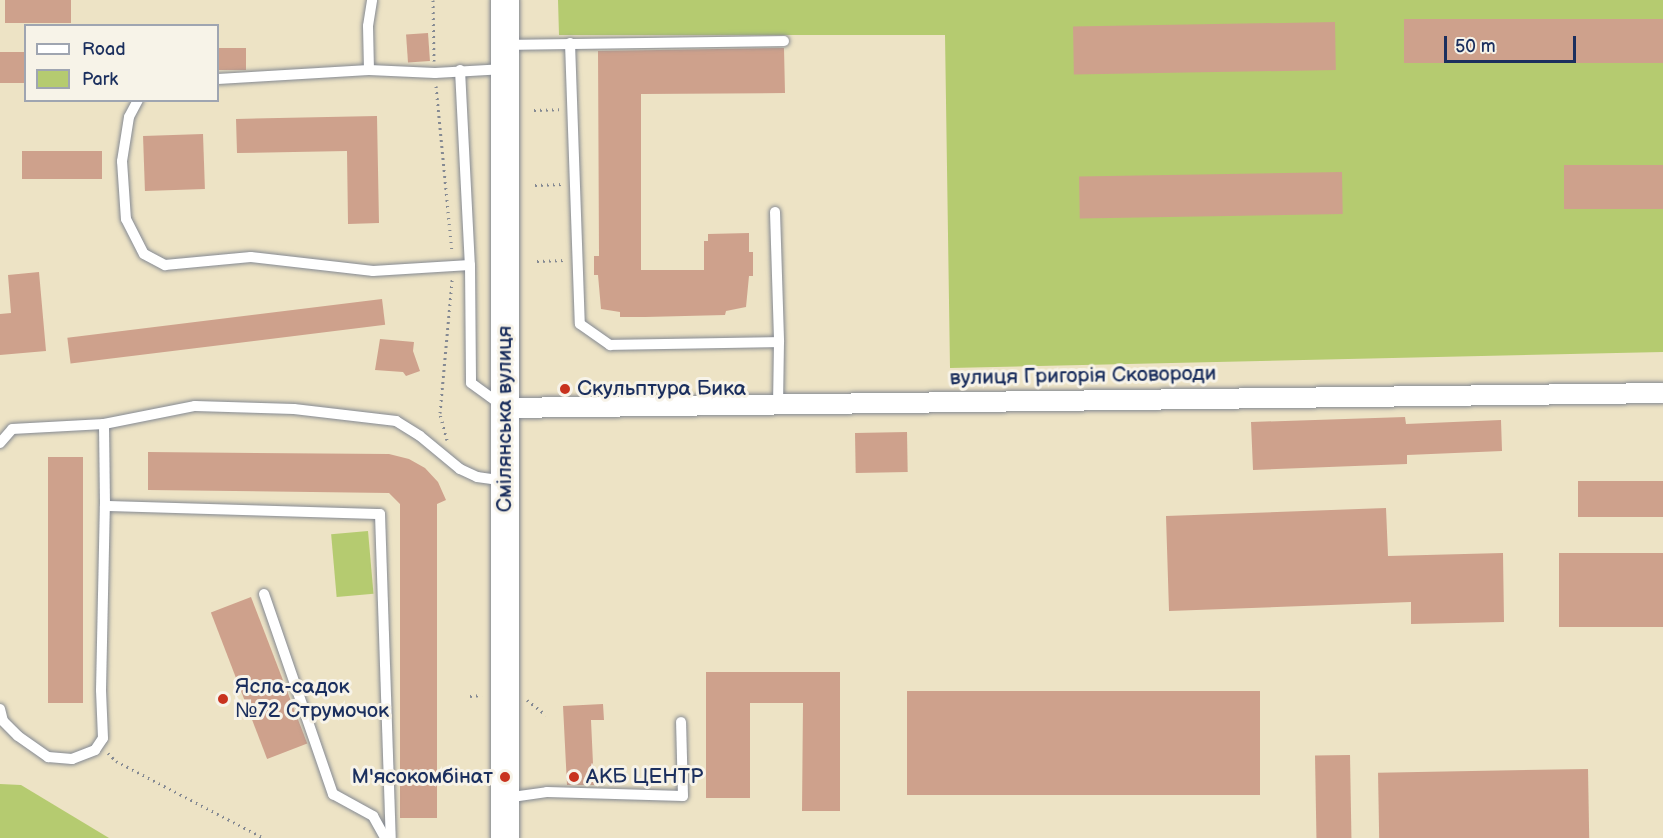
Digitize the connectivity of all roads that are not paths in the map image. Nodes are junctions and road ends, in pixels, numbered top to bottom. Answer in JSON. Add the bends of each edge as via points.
{"nodes":[{"id":1,"x":372,"y":0,"type":"edge"},
{"id":2,"x":505,"y":0,"type":"edge"},
{"id":3,"x":784,"y":41,"type":"dead end"},
{"id":4,"x":570,"y":43,"type":"junction"},
{"id":5,"x":505,"y":57,"type":"junction"},
{"id":6,"x":369,"y":70,"type":"junction"},
{"id":7,"x":460,"y":70,"type":"junction"},
{"id":8,"x":219,"y":79,"type":"edge"},
{"id":9,"x":137,"y":102,"type":"edge"},
{"id":10,"x":775,"y":212,"type":"dead end"},
{"id":11,"x":470,"y":265,"type":"junction"},
{"id":12,"x":779,"y":342,"type":"junction"},
{"id":13,"x":1663,"y":393,"type":"edge"},
{"id":14,"x":778,"y":405,"type":"junction"},
{"id":15,"x":504,"y":408,"type":"junction"},
{"id":16,"x":104,"y":424,"type":"junction"},
{"id":17,"x":0,"y":443,"type":"edge"},
{"id":18,"x":505,"y":481,"type":"junction"},
{"id":19,"x":105,"y":506,"type":"junction"},
{"id":20,"x":264,"y":594,"type":"dead end"},
{"id":21,"x":0,"y":709,"type":"edge"},
{"id":22,"x":681,"y":722,"type":"dead end"},
{"id":23,"x":504,"y":798,"type":"junction"},
{"id":24,"x":385,"y":838,"type":"edge"},
{"id":25,"x":391,"y":838,"type":"edge"},
{"id":26,"x":505,"y":838,"type":"edge"}],
"edges":[{"from":1,"to":6,"type":"lane"},
{"from":2,"to":5,"type":"main road","name":"Смілянська вулиця"},
{"from":3,"to":4,"type":"lane"},
{"from":4,"to":5,"type":"lane"},
{"from":4,"to":12,"type":"lane","via":[[580,324],[609,345]]},
{"from":5,"to":7,"type":"lane"},
{"from":5,"to":15,"type":"main road","name":"Смілянська вулиця"},
{"from":6,"to":7,"type":"lane"},
{"from":6,"to":8,"type":"lane"},
{"from":7,"to":11,"type":"lane"},
{"from":9,"to":11,"type":"lane","via":[[129,117],[122,161],[126,219],[144,254],[165,265],[251,257],[373,271]]},
{"from":10,"to":12,"type":"lane"},
{"from":11,"to":15,"type":"lane","via":[[471,383]]},
{"from":12,"to":14,"type":"lane"},
{"from":13,"to":14,"type":"street","name":"вулиця Григорія Сковороди"},
{"from":14,"to":15,"type":"street","name":"вулиця Григорія Сковороди"},
{"from":15,"to":18,"type":"main road","name":"Смілянська вулиця"},
{"from":16,"to":17,"type":"lane","via":[[12,429]]},
{"from":16,"to":18,"type":"lane","via":[[195,406],[365,415],[396,421],[420,435],[460,469],[477,477]]},
{"from":16,"to":19,"type":"lane"},
{"from":18,"to":23,"type":"main road","name":"Смілянська вулиця"},
{"from":19,"to":21,"type":"lane","via":[[103,738],[95,750],[72,759],[48,757],[18,736],[3,721]]},
{"from":19,"to":25,"type":"lane","via":[[380,514]]},
{"from":20,"to":24,"type":"lane","via":[[333,794],[373,816]]},
{"from":22,"to":23,"type":"lane","via":[[683,796],[547,792]]},
{"from":23,"to":26,"type":"main road","name":"Смілянська вулиця"}]}
